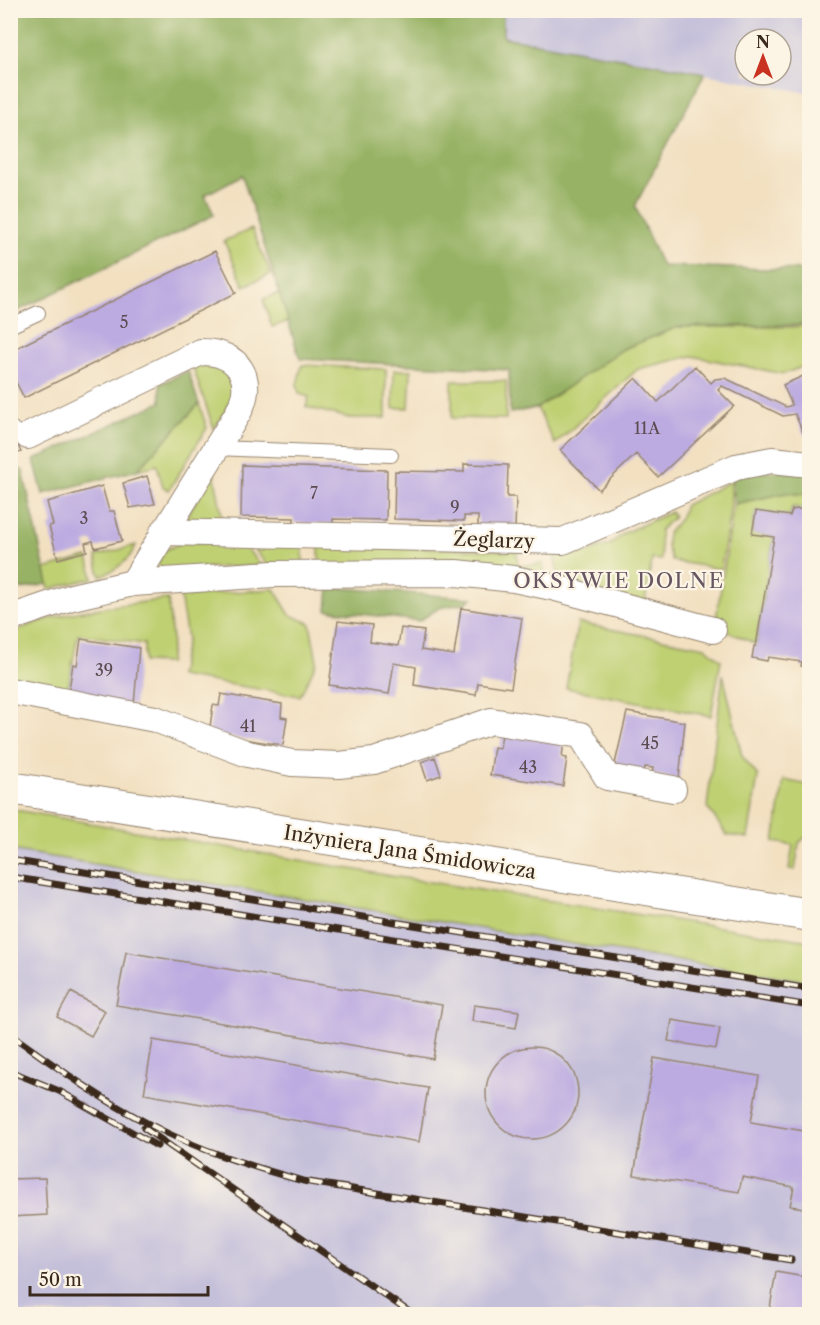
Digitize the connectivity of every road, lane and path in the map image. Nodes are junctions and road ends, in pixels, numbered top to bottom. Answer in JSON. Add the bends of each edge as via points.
{"nodes":[{"id":1,"x":38,"y":313,"type":"dead end"},
{"id":2,"x":10,"y":326,"type":"edge"},
{"id":3,"x":19,"y":431,"type":"edge"},
{"id":4,"x":216,"y":448,"type":"junction"},
{"id":5,"x":391,"y":455,"type":"dead end"},
{"id":6,"x":810,"y":464,"type":"edge"},
{"id":7,"x":163,"y":532,"type":"junction"},
{"id":8,"x":133,"y":584,"type":"junction"},
{"id":9,"x":10,"y":618,"type":"edge"},
{"id":10,"x":713,"y":630,"type":"dead end"},
{"id":11,"x":10,"y":691,"type":"edge"},
{"id":12,"x":10,"y":788,"type":"edge"},
{"id":13,"x":673,"y":789,"type":"dead end"},
{"id":14,"x":810,"y":915,"type":"edge"}],
"edges":[{"from":1,"to":2,"type":"lane"},
{"from":3,"to":4,"type":"street","via":[[192,355],[212,352],[231,359],[246,386],[243,404]]},
{"from":4,"to":5,"type":"lane"},
{"from":4,"to":7,"type":"street"},
{"from":6,"to":7,"type":"street","name":"Żeglarzy","via":[[772,460],[736,467],[562,541]]},
{"from":7,"to":8,"type":"street"},
{"from":8,"to":9,"type":"street","via":[[72,597]]},
{"from":8,"to":10,"type":"street","via":[[273,574],[456,573],[552,587]]},
{"from":11,"to":13,"type":"street","via":[[156,719],[248,754],[292,763],[339,765],[374,761],[491,721],[581,735],[607,777]]},
{"from":12,"to":14,"type":"street","name":"Inżyniera Jana Śmidowicza"}]}
